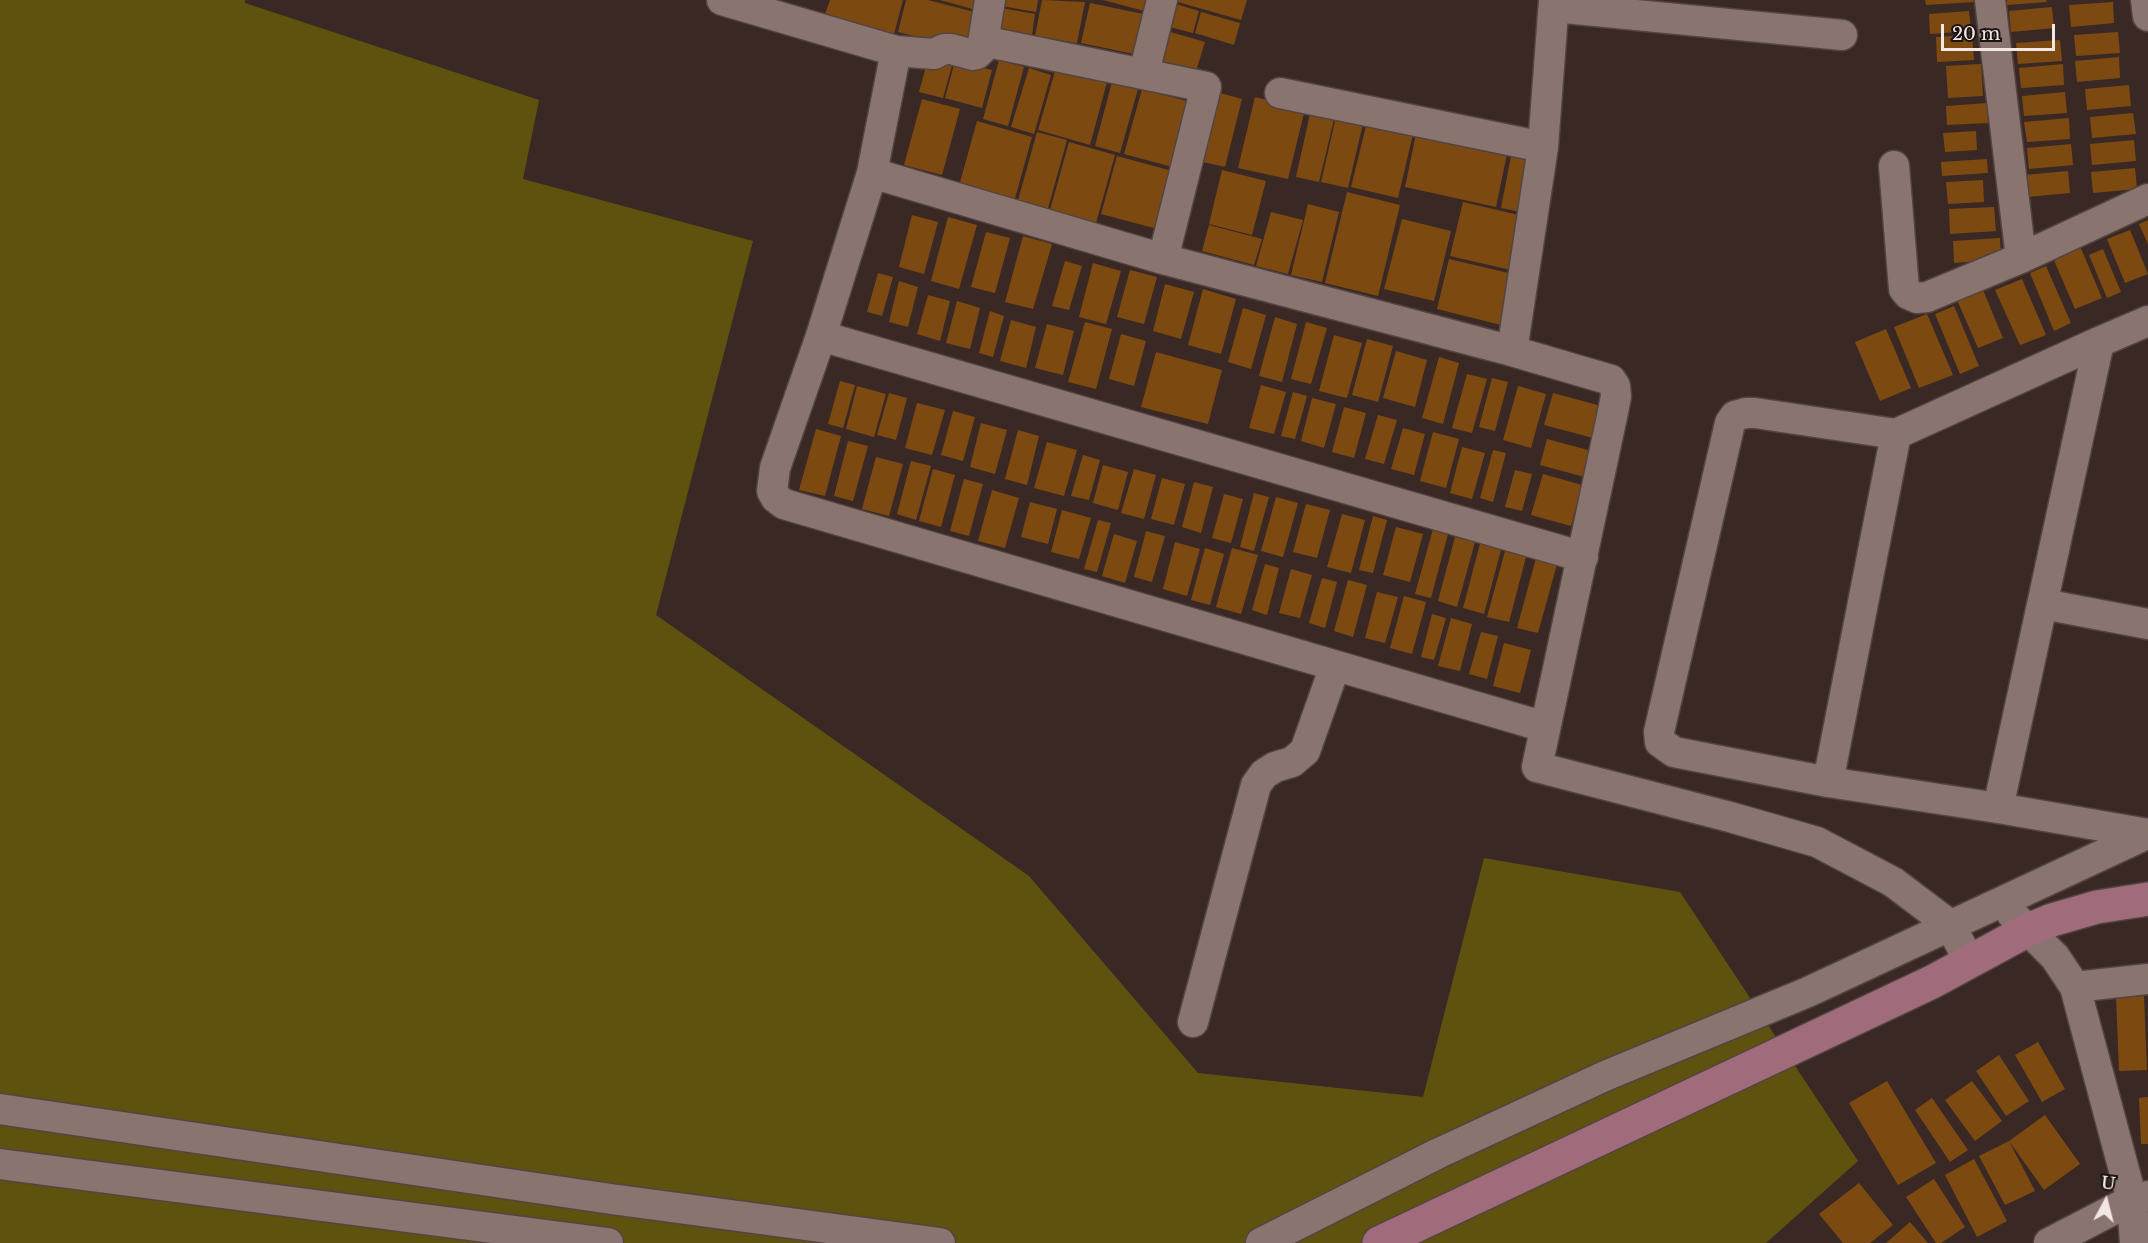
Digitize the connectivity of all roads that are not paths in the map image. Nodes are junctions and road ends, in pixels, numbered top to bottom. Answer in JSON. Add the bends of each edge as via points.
{"nodes":[{"id":1,"x":722,"y":0,"type":"edge"},
{"id":2,"x":990,"y":0,"type":"edge"},
{"id":3,"x":1162,"y":0,"type":"edge"},
{"id":4,"x":1990,"y":0,"type":"edge"},
{"id":5,"x":2146,"y":0,"type":"edge"},
{"id":6,"x":1554,"y":4,"type":"edge"},
{"id":7,"x":810,"y":12,"type":"edge"},
{"id":8,"x":2148,"y":16,"type":"edge"},
{"id":9,"x":1842,"y":35,"type":"dead end"},
{"id":10,"x":983,"y":41,"type":"junction"},
{"id":11,"x":896,"y":51,"type":"junction"},
{"id":12,"x":1144,"y":73,"type":"junction"},
{"id":13,"x":1280,"y":93,"type":"dead end"},
{"id":14,"x":1543,"y":147,"type":"junction"},
{"id":15,"x":1894,"y":166,"type":"dead end"},
{"id":16,"x":872,"y":173,"type":"junction"},
{"id":17,"x":2148,"y":199,"type":"edge"},
{"id":18,"x":2021,"y":258,"type":"junction"},
{"id":19,"x":1163,"y":259,"type":"junction"},
{"id":20,"x":2148,"y":321,"type":"edge"},
{"id":21,"x":821,"y":336,"type":"junction"},
{"id":22,"x":2099,"y":342,"type":"junction"},
{"id":23,"x":1512,"y":351,"type":"junction"},
{"id":24,"x":1896,"y":434,"type":"junction"},
{"id":25,"x":1583,"y":557,"type":"junction"},
{"id":26,"x":2043,"y":604,"type":"junction"},
{"id":27,"x":2148,"y":624,"type":"edge"},
{"id":28,"x":1335,"y":666,"type":"junction"},
{"id":29,"x":1545,"y":727,"type":"junction"},
{"id":30,"x":1828,"y":782,"type":"junction"},
{"id":31,"x":1998,"y":808,"type":"junction"},
{"id":32,"x":2148,"y":834,"type":"edge"},
{"id":33,"x":2148,"y":899,"type":"edge"},
{"id":34,"x":2000,"y":902,"type":"junction"},
{"id":35,"x":1950,"y":925,"type":"junction"},
{"id":36,"x":2028,"y":930,"type":"junction"},
{"id":37,"x":1970,"y":962,"type":"junction"},
{"id":38,"x":2148,"y":979,"type":"edge"},
{"id":39,"x":2075,"y":987,"type":"junction"},
{"id":40,"x":1193,"y":1022,"type":"dead end"},
{"id":41,"x":0,"y":1109,"type":"edge"},
{"id":42,"x":0,"y":1164,"type":"edge"},
{"id":43,"x":2140,"y":1198,"type":"edge"},
{"id":44,"x":612,"y":1199,"type":"junction"},
{"id":45,"x":607,"y":1243,"type":"edge"},
{"id":46,"x":940,"y":1243,"type":"edge"},
{"id":47,"x":1261,"y":1243,"type":"edge"},
{"id":48,"x":1378,"y":1243,"type":"edge"},
{"id":49,"x":2049,"y":1243,"type":"edge"},
{"id":50,"x":2135,"y":1243,"type":"edge"}],
"edges":[{"from":1,"to":7,"type":"street"},
{"from":2,"to":10,"type":"street"},
{"from":3,"to":12,"type":"street"},
{"from":4,"to":18,"type":"street"},
{"from":5,"to":8,"type":"street"},
{"from":6,"to":9,"type":"street"},
{"from":6,"to":14,"type":"street"},
{"from":7,"to":11,"type":"street"},
{"from":10,"to":11,"type":"street","via":[[982,50],[973,55],[951,49],[934,54]]},
{"from":10,"to":12,"type":"street"},
{"from":11,"to":16,"type":"street"},
{"from":12,"to":19,"type":"street","via":[[1206,87]]},
{"from":13,"to":14,"type":"street"},
{"from":14,"to":23,"type":"street"},
{"from":15,"to":18,"type":"street","via":[[1904,289],[1908,294],[1927,297]]},
{"from":16,"to":19,"type":"street"},
{"from":16,"to":21,"type":"street"},
{"from":17,"to":18,"type":"street"},
{"from":19,"to":23,"type":"street"},
{"from":20,"to":22,"type":"street"},
{"from":21,"to":25,"type":"street"},
{"from":21,"to":28,"type":"street","via":[[776,468],[772,491],[784,504]]},
{"from":22,"to":24,"type":"street"},
{"from":22,"to":26,"type":"street"},
{"from":23,"to":25,"type":"street","via":[[1611,380],[1615,386]]},
{"from":24,"to":30,"type":"street"},
{"from":24,"to":30,"type":"street","via":[[1755,413],[1735,416],[1730,423],[1659,732],[1660,742],[1674,752]]},
{"from":25,"to":29,"type":"street"},
{"from":26,"to":27,"type":"street"},
{"from":26,"to":31,"type":"street"},
{"from":28,"to":29,"type":"street"},
{"from":28,"to":40,"type":"street","via":[[1305,751],[1292,762],[1264,774],[1256,784]]},
{"from":29,"to":35,"type":"street","via":[[1537,767],[1817,842],[1893,882]]},
{"from":30,"to":31,"type":"street"},
{"from":31,"to":32,"type":"street"},
{"from":32,"to":34,"type":"street"},
{"from":33,"to":36,"type":"street","via":[[2097,907]]},
{"from":34,"to":35,"type":"street"},
{"from":34,"to":36,"type":"street"},
{"from":35,"to":37,"type":"street"},
{"from":35,"to":47,"type":"street","via":[[1808,992],[1605,1076],[1439,1153]]},
{"from":36,"to":37,"type":"street"},
{"from":36,"to":39,"type":"street","via":[[2055,957]]},
{"from":37,"to":48,"type":"street"},
{"from":38,"to":39,"type":"street"},
{"from":39,"to":43,"type":"street"},
{"from":41,"to":44,"type":"street"},
{"from":42,"to":45,"type":"street"},
{"from":43,"to":49,"type":"street"},
{"from":43,"to":50,"type":"street"},
{"from":44,"to":45,"type":"street"},
{"from":44,"to":46,"type":"street"}]}
